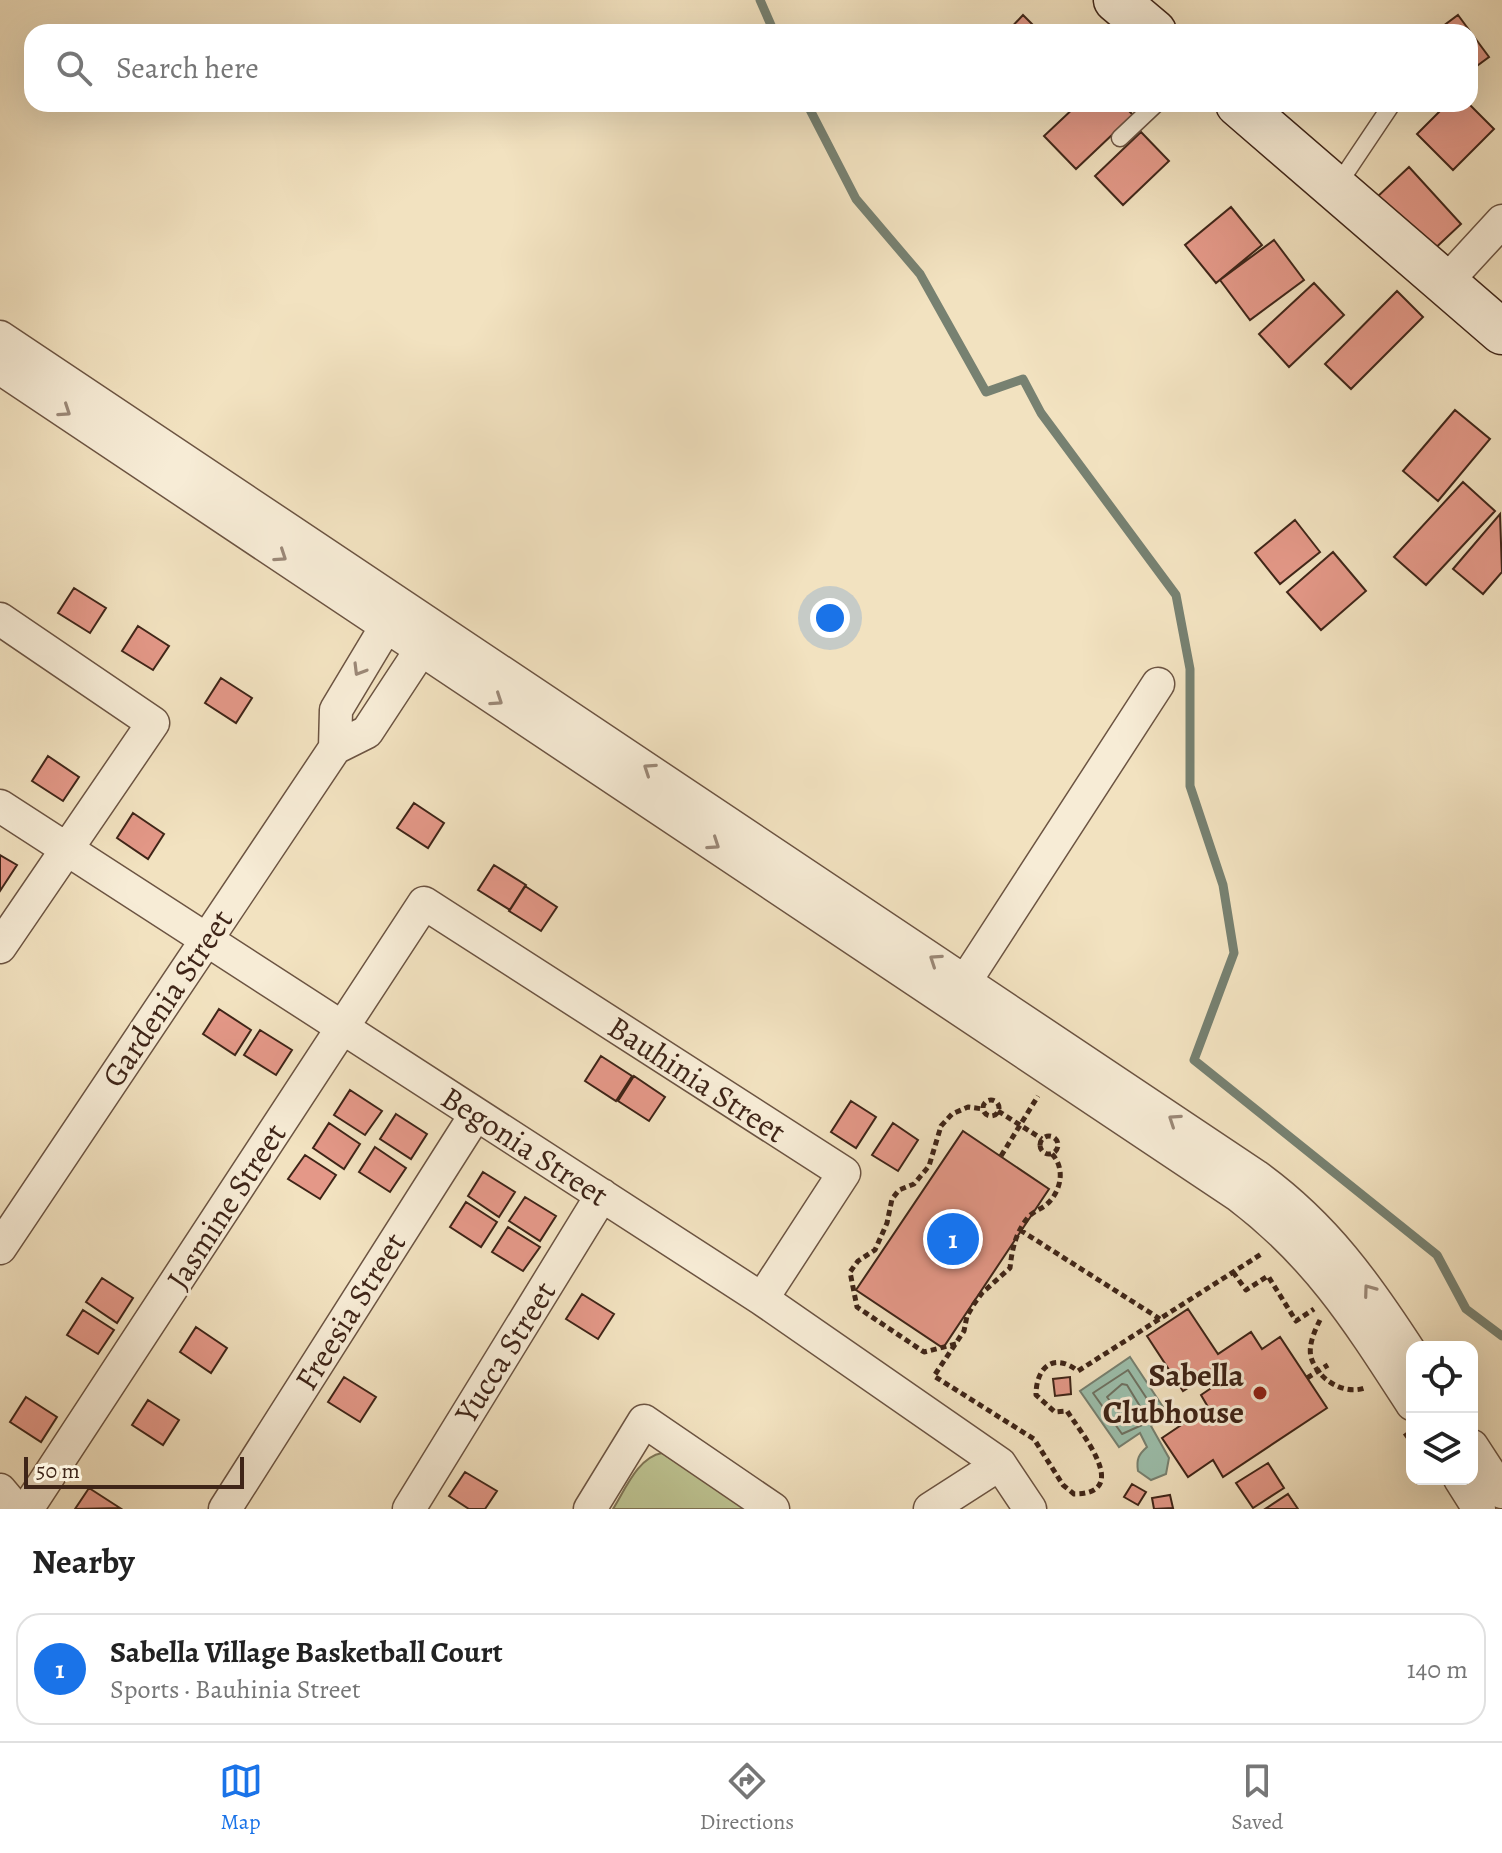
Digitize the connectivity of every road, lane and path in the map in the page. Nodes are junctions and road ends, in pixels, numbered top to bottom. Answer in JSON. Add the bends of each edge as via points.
{"nodes":[{"id":1,"x":1116,"y":0,"type":"edge"},
{"id":2,"x":1144,"y":24,"type":"edge"},
{"id":3,"x":1148,"y":112,"type":"edge"},
{"id":4,"x":1247,"y":112,"type":"edge"},
{"id":5,"x":1387,"y":112,"type":"edge"},
{"id":6,"x":1120,"y":138,"type":"dead end"},
{"id":7,"x":1335,"y":187,"type":"junction"},
{"id":8,"x":1502,"y":221,"type":"edge"},
{"id":9,"x":1446,"y":282,"type":"junction"},
{"id":10,"x":1493,"y":318,"type":"edge"},
{"id":11,"x":0,"y":337,"type":"edge"},
{"id":12,"x":0,"y":368,"type":"edge"},
{"id":13,"x":393,"y":614,"type":"junction"},
{"id":14,"x":0,"y":619,"type":"edge"},
{"id":15,"x":428,"y":638,"type":"junction"},
{"id":16,"x":1158,"y":684,"type":"dead end"},
{"id":17,"x":335,"y":748,"type":"junction"},
{"id":18,"x":0,"y":806,"type":"edge"},
{"id":19,"x":67,"y":849,"type":"junction"},
{"id":20,"x":424,"y":903,"type":"joint"},
{"id":21,"x":206,"y":939,"type":"junction"},
{"id":22,"x":0,"y":947,"type":"edge"},
{"id":23,"x":959,"y":992,"type":"junction"},
{"id":24,"x":342,"y":1028,"type":"junction"},
{"id":25,"x":1041,"y":1091,"type":"dead end"},
{"id":26,"x":983,"y":1109,"type":"junction"},
{"id":27,"x":998,"y":1111,"type":"junction"},
{"id":28,"x":476,"y":1114,"type":"junction"},
{"id":29,"x":1020,"y":1125,"type":"junction"},
{"id":30,"x":1042,"y":1139,"type":"junction"},
{"id":31,"x":1052,"y":1154,"type":"junction"},
{"id":32,"x":1001,"y":1156,"type":"dead end"},
{"id":33,"x":602,"y":1195,"type":"junction"},
{"id":34,"x":1020,"y":1230,"type":"junction"},
{"id":35,"x":1255,"y":1242,"type":"dead end"},
{"id":36,"x":0,"y":1248,"type":"edge"},
{"id":37,"x":1233,"y":1272,"type":"junction"},
{"id":38,"x":762,"y":1299,"type":"junction"},
{"id":39,"x":1160,"y":1319,"type":"junction"},
{"id":40,"x":956,"y":1343,"type":"junction"},
{"id":41,"x":1406,"y":1346,"type":"edge"},
{"id":42,"x":1328,"y":1365,"type":"dead end"},
{"id":43,"x":1319,"y":1370,"type":"junction"},
{"id":44,"x":1307,"y":1378,"type":"dead end"},
{"id":45,"x":1373,"y":1384,"type":"dead end"},
{"id":46,"x":1406,"y":1414,"type":"edge"},
{"id":47,"x":1478,"y":1455,"type":"edge"},
{"id":48,"x":1000,"y":1464,"type":"junction"},
{"id":49,"x":1464,"y":1485,"type":"edge"},
{"id":50,"x":0,"y":1490,"type":"edge"},
{"id":51,"x":1502,"y":1492,"type":"edge"},
{"id":52,"x":16,"y":1509,"type":"edge"},
{"id":53,"x":27,"y":1509,"type":"edge"},
{"id":54,"x":225,"y":1509,"type":"edge"},
{"id":55,"x":409,"y":1509,"type":"edge"},
{"id":56,"x":590,"y":1509,"type":"edge"},
{"id":57,"x":773,"y":1509,"type":"edge"},
{"id":58,"x":930,"y":1509,"type":"edge"},
{"id":59,"x":1030,"y":1509,"type":"edge"},
{"id":60,"x":1479,"y":1509,"type":"edge"}],
"edges":[{"from":1,"to":2,"type":"main road"},
{"from":3,"to":6,"type":"lane"},
{"from":4,"to":7,"type":"main road"},
{"from":5,"to":7,"type":"lane"},
{"from":7,"to":9,"type":"main road"},
{"from":8,"to":9,"type":"street"},
{"from":9,"to":10,"type":"main road"},
{"from":11,"to":13,"type":"street"},
{"from":12,"to":13,"type":"street","one_way":true},
{"from":13,"to":15,"type":"street"},
{"from":13,"to":17,"type":"street","one_way":true,"via":[[336,710]]},
{"from":14,"to":19,"type":"street","via":[[153,723]]},
{"from":15,"to":17,"type":"street","name":"Gardenia Street","via":[[367,732]]},
{"from":15,"to":23,"type":"street"},
{"from":16,"to":23,"type":"street"},
{"from":17,"to":21,"type":"street","name":"Gardenia Street"},
{"from":18,"to":19,"type":"street","name":"Begonia Street"},
{"from":19,"to":21,"type":"street","name":"Begonia Street"},
{"from":19,"to":22,"type":"street"},
{"from":20,"to":24,"type":"street","name":"Jasmine Street"},
{"from":20,"to":38,"type":"street","name":"Bauhinia Street","via":[[844,1173]]},
{"from":21,"to":24,"type":"street","name":"Begonia Street"},
{"from":21,"to":36,"type":"street","name":"Gardenia Street"},
{"from":41,"to":23,"type":"street","one_way":true,"via":[[1344,1257],[1289,1200],[1178,1122]]},
{"from":23,"to":46,"type":"street","via":[[1272,1220],[1324,1274],[1356,1318]]},
{"from":24,"to":28,"type":"street","name":"Begonia Street"},
{"from":24,"to":53,"type":"street","name":"Jasmine Street"},
{"from":25,"to":29,"type":"path"},
{"from":26,"to":27,"type":"path","via":[[990,1115]]},
{"from":26,"to":27,"type":"path","via":[[992,1099]]},
{"from":26,"to":40,"type":"path","via":[[968,1107],[941,1126],[929,1166],[892,1199],[875,1250],[850,1272],[857,1307],[924,1352]]},
{"from":27,"to":29,"type":"path"},
{"from":28,"to":33,"type":"street","name":"Begonia Street"},
{"from":28,"to":54,"type":"street","name":"Freesia Street"},
{"from":29,"to":30,"type":"path"},
{"from":29,"to":32,"type":"path"},
{"from":30,"to":31,"type":"path","via":[[1041,1148]]},
{"from":30,"to":31,"type":"path","via":[[1057,1139]]},
{"from":31,"to":34,"type":"path","via":[[1060,1166],[1060,1184],[1050,1202],[1028,1216]]},
{"from":33,"to":38,"type":"street","name":"Begonia Street"},
{"from":33,"to":55,"type":"street","name":"Yucca Street"},
{"from":34,"to":39,"type":"path"},
{"from":34,"to":40,"type":"path","via":[[1010,1268],[974,1304]]},
{"from":35,"to":37,"type":"path","via":[[1266,1252]]},
{"from":37,"to":39,"type":"path"},
{"from":37,"to":43,"type":"path","via":[[1246,1290],[1268,1276],[1296,1321],[1319,1306],[1324,1313],[1311,1343]]},
{"from":38,"to":48,"type":"street","name":"Begonia Street"},
{"from":39,"to":40,"type":"path","via":[[1078,1371],[1055,1362],[1044,1367],[1036,1381],[1036,1395],[1055,1412],[1067,1411],[1102,1465],[1095,1490],[1085,1494],[1074,1494],[1063,1485],[1034,1439],[934,1376]]},
{"from":42,"to":43,"type":"path"},
{"from":43,"to":44,"type":"path"},
{"from":43,"to":45,"type":"path","via":[[1328,1382],[1345,1389]]},
{"from":47,"to":51,"type":"street"},
{"from":48,"to":58,"type":"street"},
{"from":48,"to":59,"type":"street","name":"Begonia Street"},
{"from":49,"to":60,"type":"street"},
{"from":50,"to":52,"type":"street"},
{"from":56,"to":57,"type":"street","via":[[644,1421]]}]}
